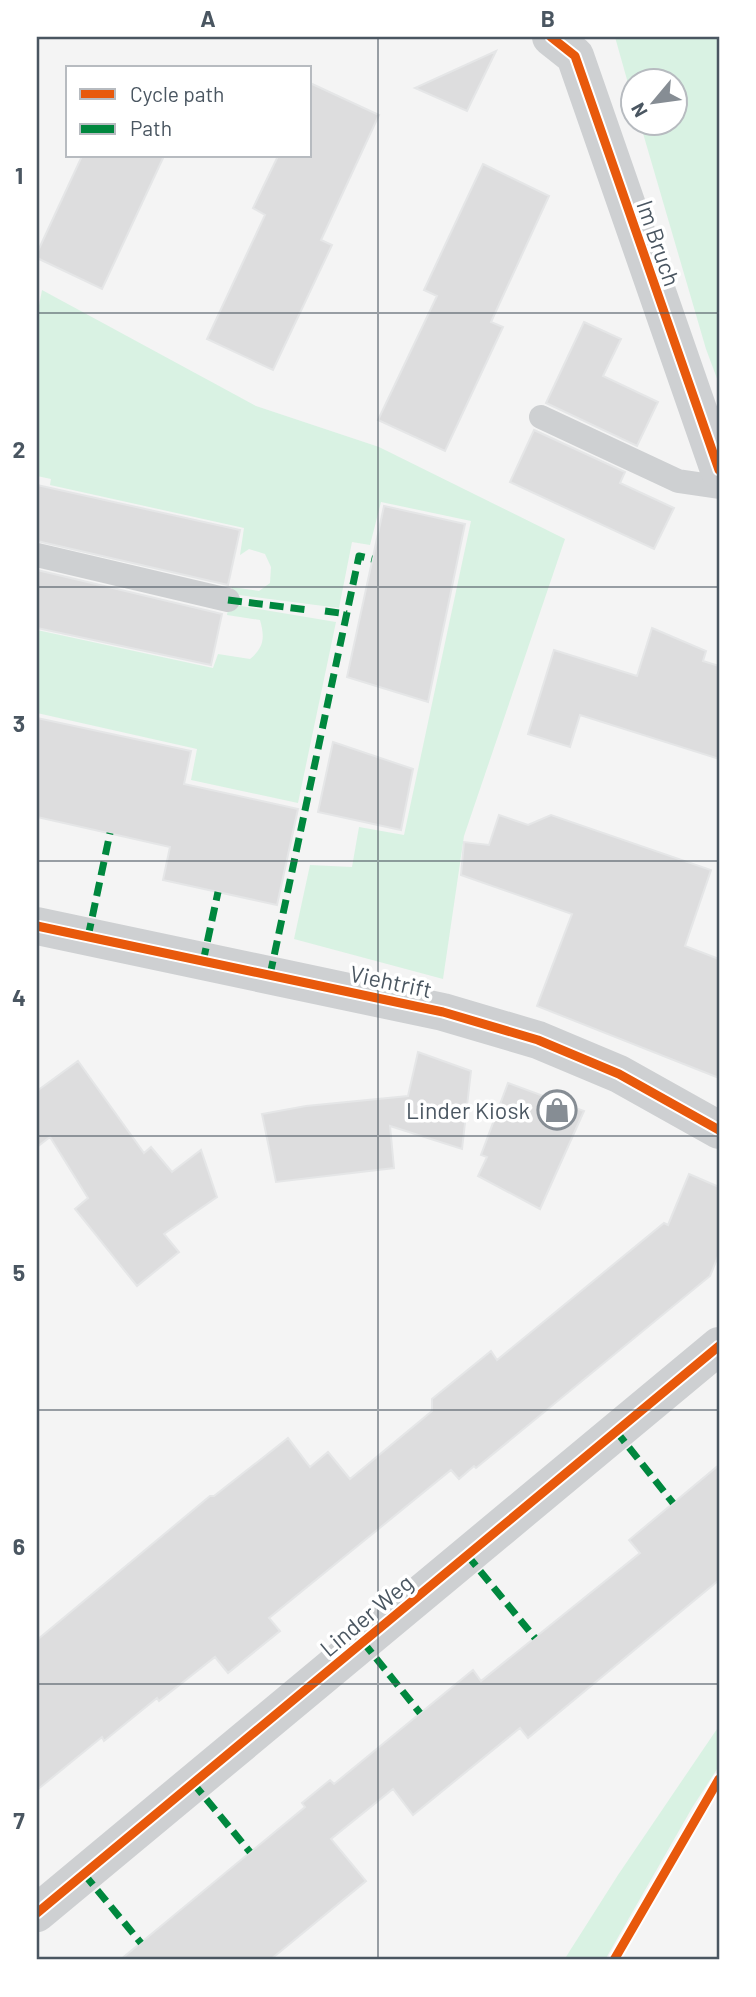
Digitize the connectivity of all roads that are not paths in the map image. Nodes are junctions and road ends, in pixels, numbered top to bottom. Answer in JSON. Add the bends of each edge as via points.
{"nodes":[{"id":1,"x":551,"y":37,"type":"edge"},
{"id":2,"x":541,"y":417,"type":"dead end"},
{"id":3,"x":719,"y":470,"type":"edge"},
{"id":4,"x":719,"y":487,"type":"edge"},
{"id":5,"x":37,"y":555,"type":"edge"},
{"id":6,"x":228,"y":600,"type":"dead end"},
{"id":7,"x":37,"y":926,"type":"edge"},
{"id":8,"x":719,"y":1130,"type":"edge"},
{"id":9,"x":719,"y":1346,"type":"edge"},
{"id":10,"x":37,"y":1913,"type":"edge"}],
"edges":[{"from":1,"to":3,"type":"street","name":"Im Bruch","via":[[575,56]]},
{"from":2,"to":4,"type":"lane","via":[[678,481]]},
{"from":5,"to":6,"type":"lane"},
{"from":7,"to":8,"type":"street","name":"Viehtrift","via":[[443,1012],[514,1033],[619,1074]]},
{"from":9,"to":10,"type":"street","name":"Linder Weg"}]}
